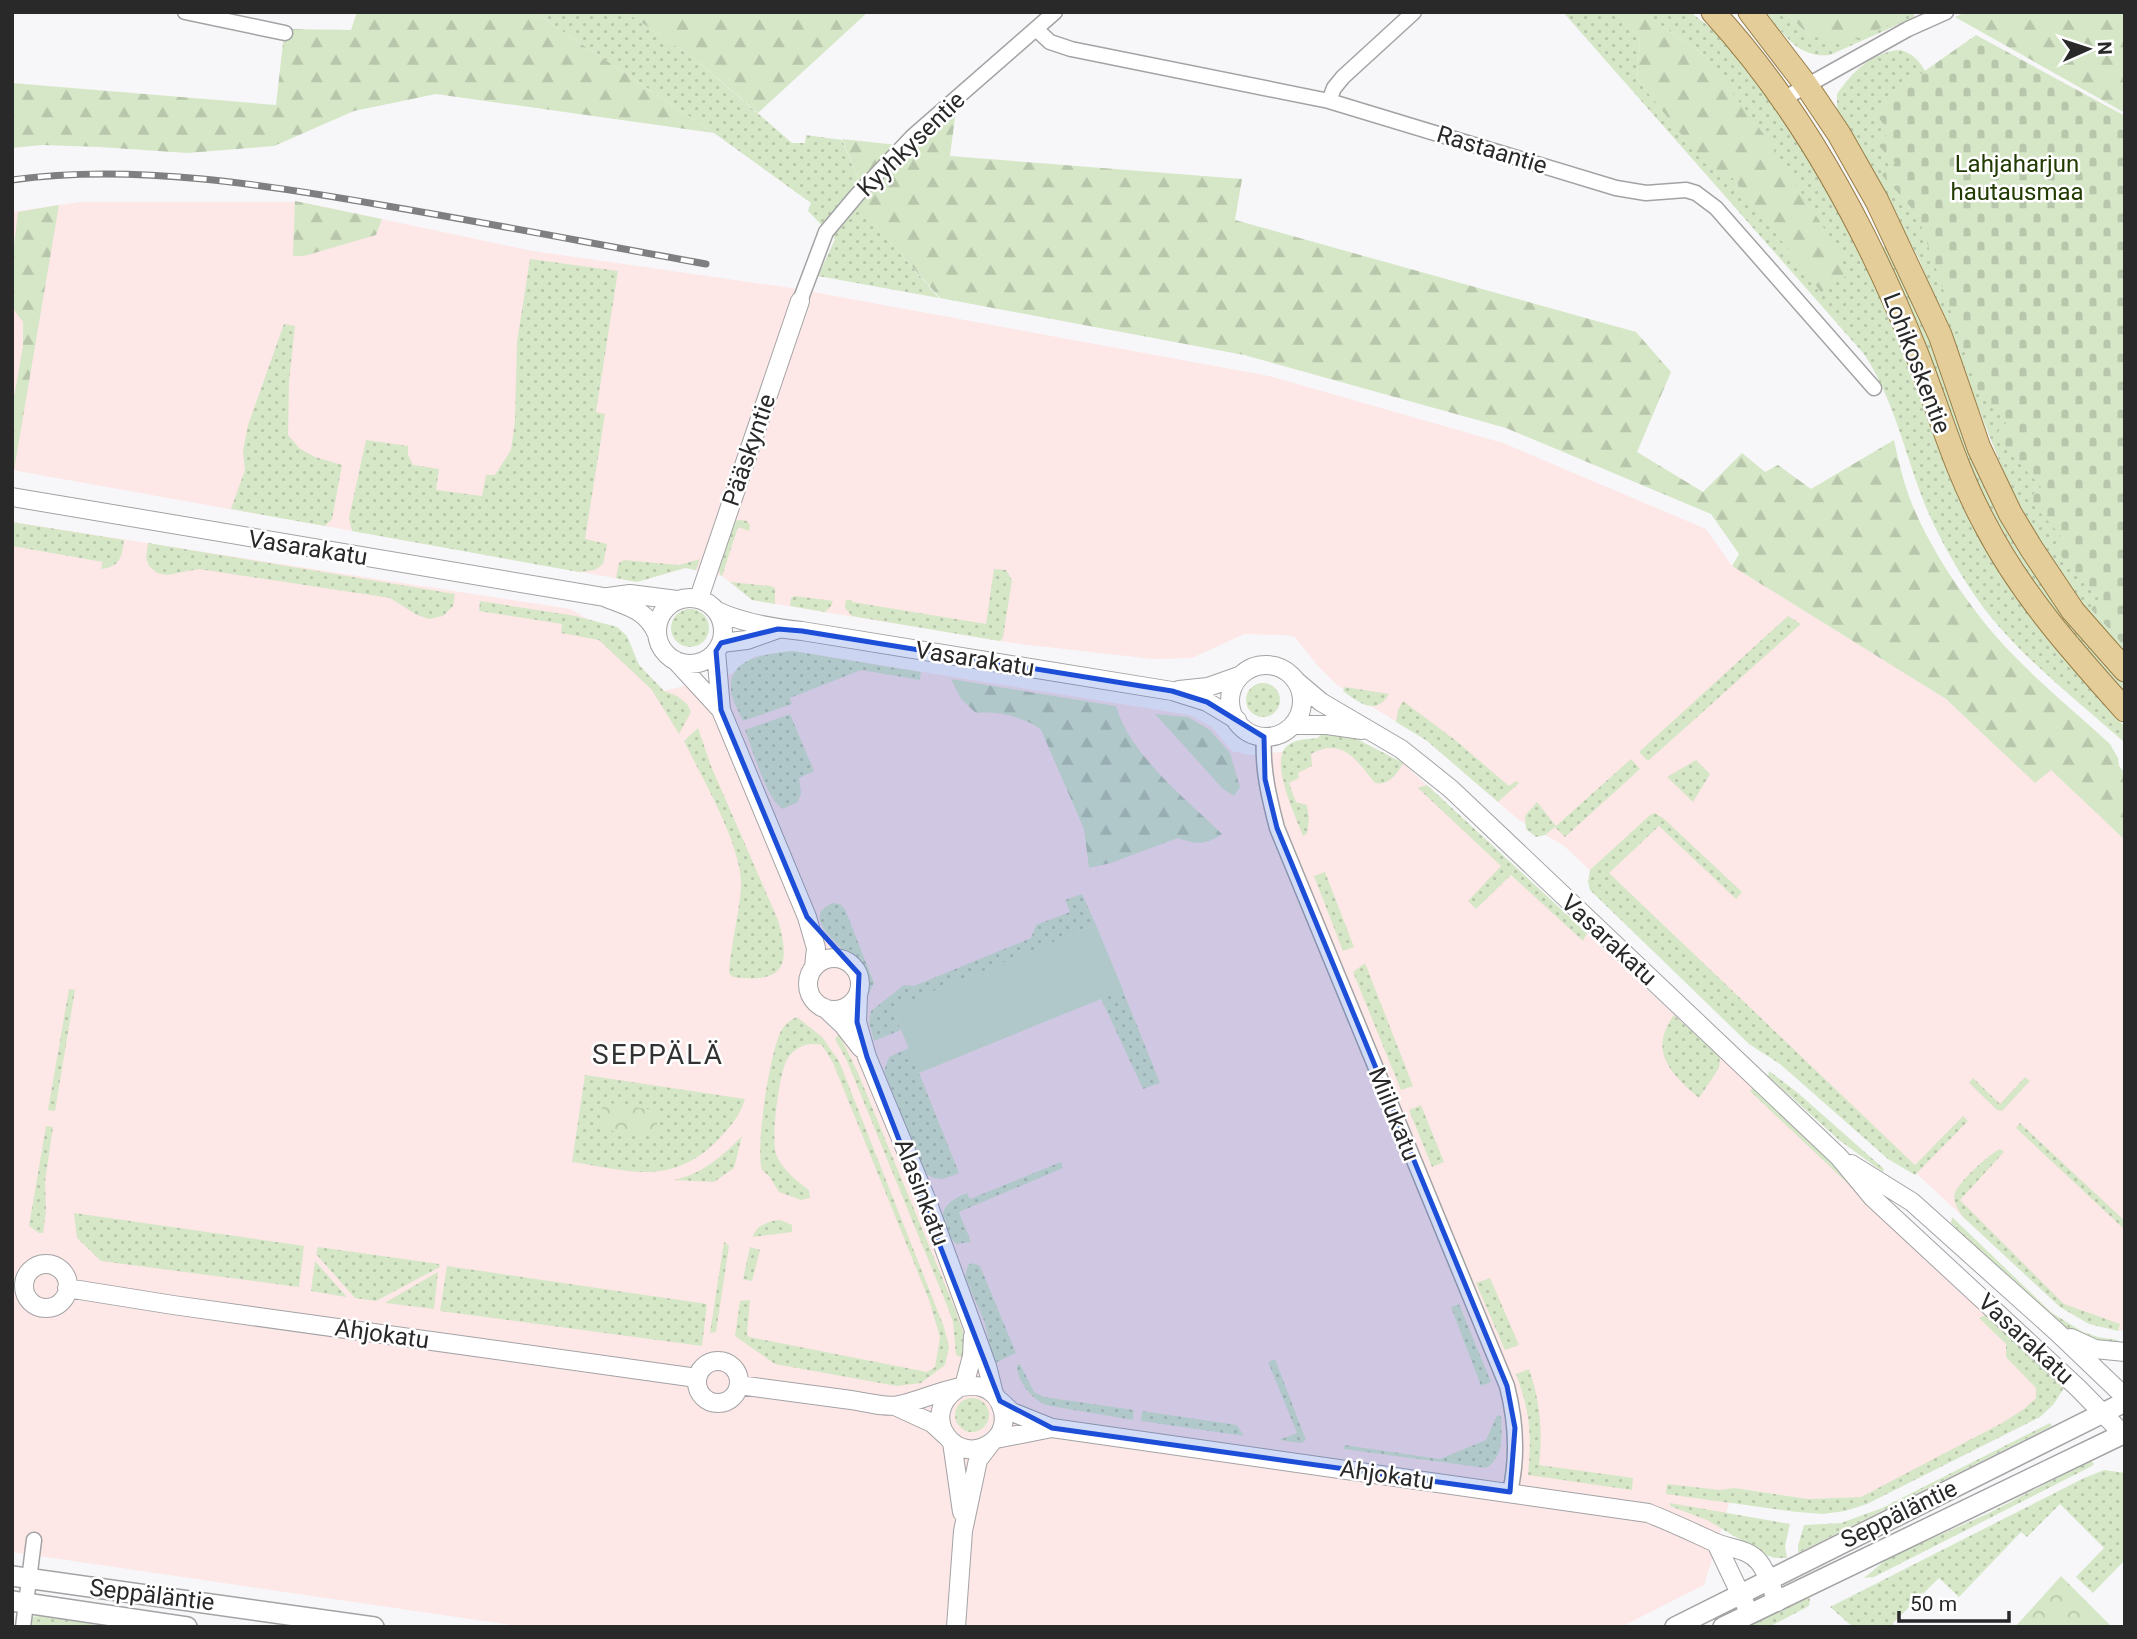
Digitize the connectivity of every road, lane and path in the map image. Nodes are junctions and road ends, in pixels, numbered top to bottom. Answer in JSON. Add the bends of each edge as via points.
{"nodes":[{"id":1,"x":185,"y":12,"type":"edge"},
{"id":2,"x":1055,"y":12,"type":"edge"},
{"id":3,"x":1414,"y":12,"type":"edge"},
{"id":4,"x":1713,"y":12,"type":"edge"},
{"id":5,"x":1749,"y":12,"type":"edge"},
{"id":6,"x":1947,"y":12,"type":"edge"},
{"id":7,"x":203,"y":14,"type":"edge"},
{"id":8,"x":1036,"y":29,"type":"junction"},
{"id":9,"x":285,"y":33,"type":"dead end"},
{"id":10,"x":1806,"y":85,"type":"junction"},
{"id":11,"x":1783,"y":99,"type":"junction"},
{"id":12,"x":1329,"y":101,"type":"junction"},
{"id":13,"x":800,"y":301,"type":"joint"},
{"id":14,"x":1874,"y":388,"type":"dead end"},
{"id":15,"x":12,"y":497,"type":"edge"},
{"id":16,"x":604,"y":597,"type":"junction"},
{"id":17,"x":698,"y":598,"type":"junction"},
{"id":18,"x":677,"y":600,"type":"junction"},
{"id":19,"x":717,"y":611,"type":"junction"},
{"id":20,"x":778,"y":629,"type":"junction"},
{"id":21,"x":657,"y":634,"type":"junction"},
{"id":22,"x":719,"y":647,"type":"junction"},
{"id":23,"x":675,"y":660,"type":"junction"},
{"id":24,"x":2125,"y":670,"type":"edge"},
{"id":25,"x":1240,"y":676,"type":"junction"},
{"id":26,"x":1295,"y":680,"type":"junction"},
{"id":27,"x":1172,"y":691,"type":"junction"},
{"id":28,"x":721,"y":710,"type":"junction"},
{"id":29,"x":2125,"y":710,"type":"edge"},
{"id":30,"x":1237,"y":720,"type":"junction"},
{"id":31,"x":1293,"y":725,"type":"junction"},
{"id":32,"x":1372,"y":732,"type":"junction"},
{"id":33,"x":1264,"y":737,"type":"junction"},
{"id":34,"x":807,"y":917,"type":"junction"},
{"id":35,"x":845,"y":960,"type":"junction"},
{"id":36,"x":814,"y":967,"type":"junction"},
{"id":37,"x":858,"y":995,"type":"junction"},
{"id":38,"x":825,"y":1008,"type":"junction"},
{"id":39,"x":867,"y":1056,"type":"junction"},
{"id":40,"x":1839,"y":1157,"type":"junction"},
{"id":41,"x":21,"y":1272,"type":"edge"},
{"id":42,"x":67,"y":1288,"type":"junction"},
{"id":43,"x":19,"y":1292,"type":"edge"},
{"id":44,"x":973,"y":1329,"type":"junction"},
{"id":45,"x":2057,"y":1332,"type":"junction"},
{"id":46,"x":2125,"y":1352,"type":"edge"},
{"id":47,"x":698,"y":1378,"type":"junction"},
{"id":48,"x":740,"y":1385,"type":"junction"},
{"id":49,"x":961,"y":1387,"type":"junction"},
{"id":50,"x":997,"y":1398,"type":"junction"},
{"id":51,"x":2125,"y":1400,"type":"edge"},
{"id":52,"x":895,"y":1406,"type":"junction"},
{"id":53,"x":2102,"y":1413,"type":"junction"},
{"id":54,"x":1052,"y":1428,"type":"junction"},
{"id":55,"x":2124,"y":1434,"type":"edge"},
{"id":56,"x":949,"y":1439,"type":"junction"},
{"id":57,"x":993,"y":1441,"type":"junction"},
{"id":58,"x":1510,"y":1492,"type":"junction"},
{"id":59,"x":963,"y":1531,"type":"junction"},
{"id":60,"x":34,"y":1540,"type":"dead end"},
{"id":61,"x":1716,"y":1543,"type":"junction"},
{"id":62,"x":20,"y":1577,"type":"edge"},
{"id":63,"x":1769,"y":1579,"type":"junction"},
{"id":64,"x":1740,"y":1594,"type":"junction"},
{"id":65,"x":19,"y":1602,"type":"edge"},
{"id":66,"x":1777,"y":1602,"type":"junction"},
{"id":67,"x":1750,"y":1615,"type":"junction"},
{"id":68,"x":23,"y":1627,"type":"edge"},
{"id":69,"x":187,"y":1627,"type":"edge"},
{"id":70,"x":374,"y":1627,"type":"edge"},
{"id":71,"x":956,"y":1627,"type":"edge"},
{"id":72,"x":1675,"y":1627,"type":"edge"},
{"id":73,"x":1723,"y":1627,"type":"edge"}],
"edges":[{"from":1,"to":7,"type":"street"},
{"from":2,"to":8,"type":"street","name":"Kyyhkysentie"},
{"from":3,"to":12,"type":"street","via":[[1343,77]]},
{"from":4,"to":11,"type":"main road","name":"Lohikoskentie"},
{"from":5,"to":10,"type":"main road","name":"Lohikoskentie"},
{"from":6,"to":10,"type":"street"},
{"from":7,"to":9,"type":"street"},
{"from":8,"to":12,"type":"street","name":"Rastaantie","via":[[1050,42],[1071,49]]},
{"from":8,"to":13,"type":"street","name":"Kyyhkysentie","via":[[912,137],[849,205],[826,232]]},
{"from":10,"to":11,"type":"street"},
{"from":10,"to":24,"type":"main road","name":"Lohikoskentie","via":[[1846,145],[1912,271],[1940,335],[1979,448],[2010,513],[2073,611]]},
{"from":11,"to":29,"type":"main road","name":"Lohikoskentie","via":[[1850,210],[1886,281],[1952,456],[1986,527],[2053,629]]},
{"from":12,"to":14,"type":"street","name":"Rastaantie","via":[[1616,188],[1696,193],[1716,208]]},
{"from":13,"to":17,"type":"street","name":"Pääskyntie"},
{"from":15,"to":16,"type":"street","name":"Vasarakatu"},
{"from":16,"to":18,"type":"street","name":"Vasarakatu","via":[[629,594]]},
{"from":16,"to":21,"type":"street","name":"Vasarakatu","via":[[647,616]]},
{"from":17,"to":18,"type":"street"},
{"from":17,"to":19,"type":"street"},
{"from":18,"to":21,"type":"street","via":[[664,610]]},
{"from":19,"to":20,"type":"street","name":"Vasarakatu"},
{"from":19,"to":22,"type":"street","via":[[723,626]]},
{"from":20,"to":22,"type":"street","name":"Vasarakatu"},
{"from":20,"to":27,"type":"street","name":"Vasarakatu"},
{"from":21,"to":23,"type":"street","via":[[663,649]]},
{"from":22,"to":23,"type":"street","via":[[697,663]]},
{"from":22,"to":28,"type":"street"},
{"from":23,"to":28,"type":"street"},
{"from":25,"to":26,"type":"street","via":[[1265,665],[1282,668]]},
{"from":25,"to":27,"type":"street","name":"Vasarakatu","via":[[1208,687]]},
{"from":25,"to":30,"type":"street","via":[[1230,702]]},
{"from":26,"to":31,"type":"street","via":[[1302,698]]},
{"from":26,"to":32,"type":"street","name":"Vasarakatu","via":[[1321,702]]},
{"from":27,"to":30,"type":"street","name":"Vasarakatu","via":[[1207,702]]},
{"from":28,"to":34,"type":"street"},
{"from":30,"to":33,"type":"street","via":[[1249,732]]},
{"from":31,"to":32,"type":"street","name":"Vasarakatu"},
{"from":31,"to":33,"type":"street"},
{"from":32,"to":40,"type":"street","name":"Vasarakatu","via":[[1401,748],[1451,789]]},
{"from":33,"to":58,"type":"street","name":"Miilukatu","via":[[1265,779],[1277,828],[1507,1386],[1515,1428]]},
{"from":34,"to":35,"type":"street"},
{"from":34,"to":36,"type":"street","via":[[816,947]]},
{"from":35,"to":36,"type":"street","via":[[828,958]]},
{"from":35,"to":37,"type":"street","via":[[859,974]]},
{"from":36,"to":38,"type":"street","via":[[809,991]]},
{"from":37,"to":38,"type":"street","via":[[844,1008]]},
{"from":37,"to":39,"type":"street","name":"Alasinkatu","via":[[857,1022]]},
{"from":38,"to":39,"type":"street","name":"Alasinkatu"},
{"from":39,"to":44,"type":"street","name":"Alasinkatu"},
{"from":40,"to":45,"type":"street","name":"Vasarakatu","via":[[1912,1202]]},
{"from":40,"to":53,"type":"street","name":"Vasarakatu","via":[[1873,1198]]},
{"from":41,"to":42,"type":"street","via":[[52,1264],[63,1272]]},
{"from":41,"to":43,"type":"street","via":[[24,1282]]},
{"from":42,"to":43,"type":"street","via":[[51,1308],[37,1306]]},
{"from":42,"to":47,"type":"street","name":"Ahjokatu"},
{"from":44,"to":49,"type":"street","name":"Alasinkatu","via":[[972,1356]]},
{"from":44,"to":50,"type":"street","name":"Alasinkatu"},
{"from":45,"to":46,"type":"street","via":[[2095,1349]]},
{"from":45,"to":51,"type":"street","name":"Vasarakatu"},
{"from":47,"to":48,"type":"street","via":[[703,1367],[722,1361],[737,1371]]},
{"from":47,"to":48,"type":"street","via":[[698,1390],[716,1403],[726,1402]]},
{"from":48,"to":52,"type":"street"},
{"from":49,"to":50,"type":"street","via":[[981,1386]]},
{"from":49,"to":52,"type":"street"},
{"from":49,"to":56,"type":"street","via":[[946,1399],[940,1413]]},
{"from":50,"to":54,"type":"street","name":"Ahjokatu","via":[[1012,1412]]},
{"from":50,"to":57,"type":"street","via":[[1004,1421]]},
{"from":51,"to":53,"type":"main road","name":"Seppäläntie"},
{"from":52,"to":56,"type":"street","via":[[932,1423]]},
{"from":53,"to":55,"type":"street","name":"Vasarakatu"},
{"from":53,"to":63,"type":"main road","name":"Seppäläntie"},
{"from":54,"to":57,"type":"street","name":"Ahjokatu"},
{"from":54,"to":58,"type":"street","name":"Ahjokatu"},
{"from":55,"to":66,"type":"main road","name":"Seppäläntie"},
{"from":56,"to":57,"type":"street","via":[[967,1449]]},
{"from":56,"to":59,"type":"street"},
{"from":57,"to":59,"type":"street","via":[[978,1460]]},
{"from":58,"to":61,"type":"street","name":"Ahjokatu","via":[[1648,1513]]},
{"from":59,"to":71,"type":"street"},
{"from":60,"to":62,"type":"street"},
{"from":61,"to":63,"type":"street","name":"Ahjokatu","via":[[1744,1550],[1758,1560]]},
{"from":61,"to":64,"type":"street"},
{"from":62,"to":65,"type":"street"},
{"from":62,"to":70,"type":"main road","name":"Seppäläntie"},
{"from":63,"to":64,"type":"main road","name":"Seppäläntie"},
{"from":63,"to":66,"type":"street","name":"Ahjokatu"},
{"from":64,"to":67,"type":"street"},
{"from":64,"to":72,"type":"main road","name":"Seppäläntie"},
{"from":65,"to":68,"type":"street"},
{"from":65,"to":69,"type":"main road","name":"Seppäläntie"},
{"from":66,"to":67,"type":"main road","name":"Seppäläntie"},
{"from":67,"to":73,"type":"main road","name":"Seppäläntie"}]}
